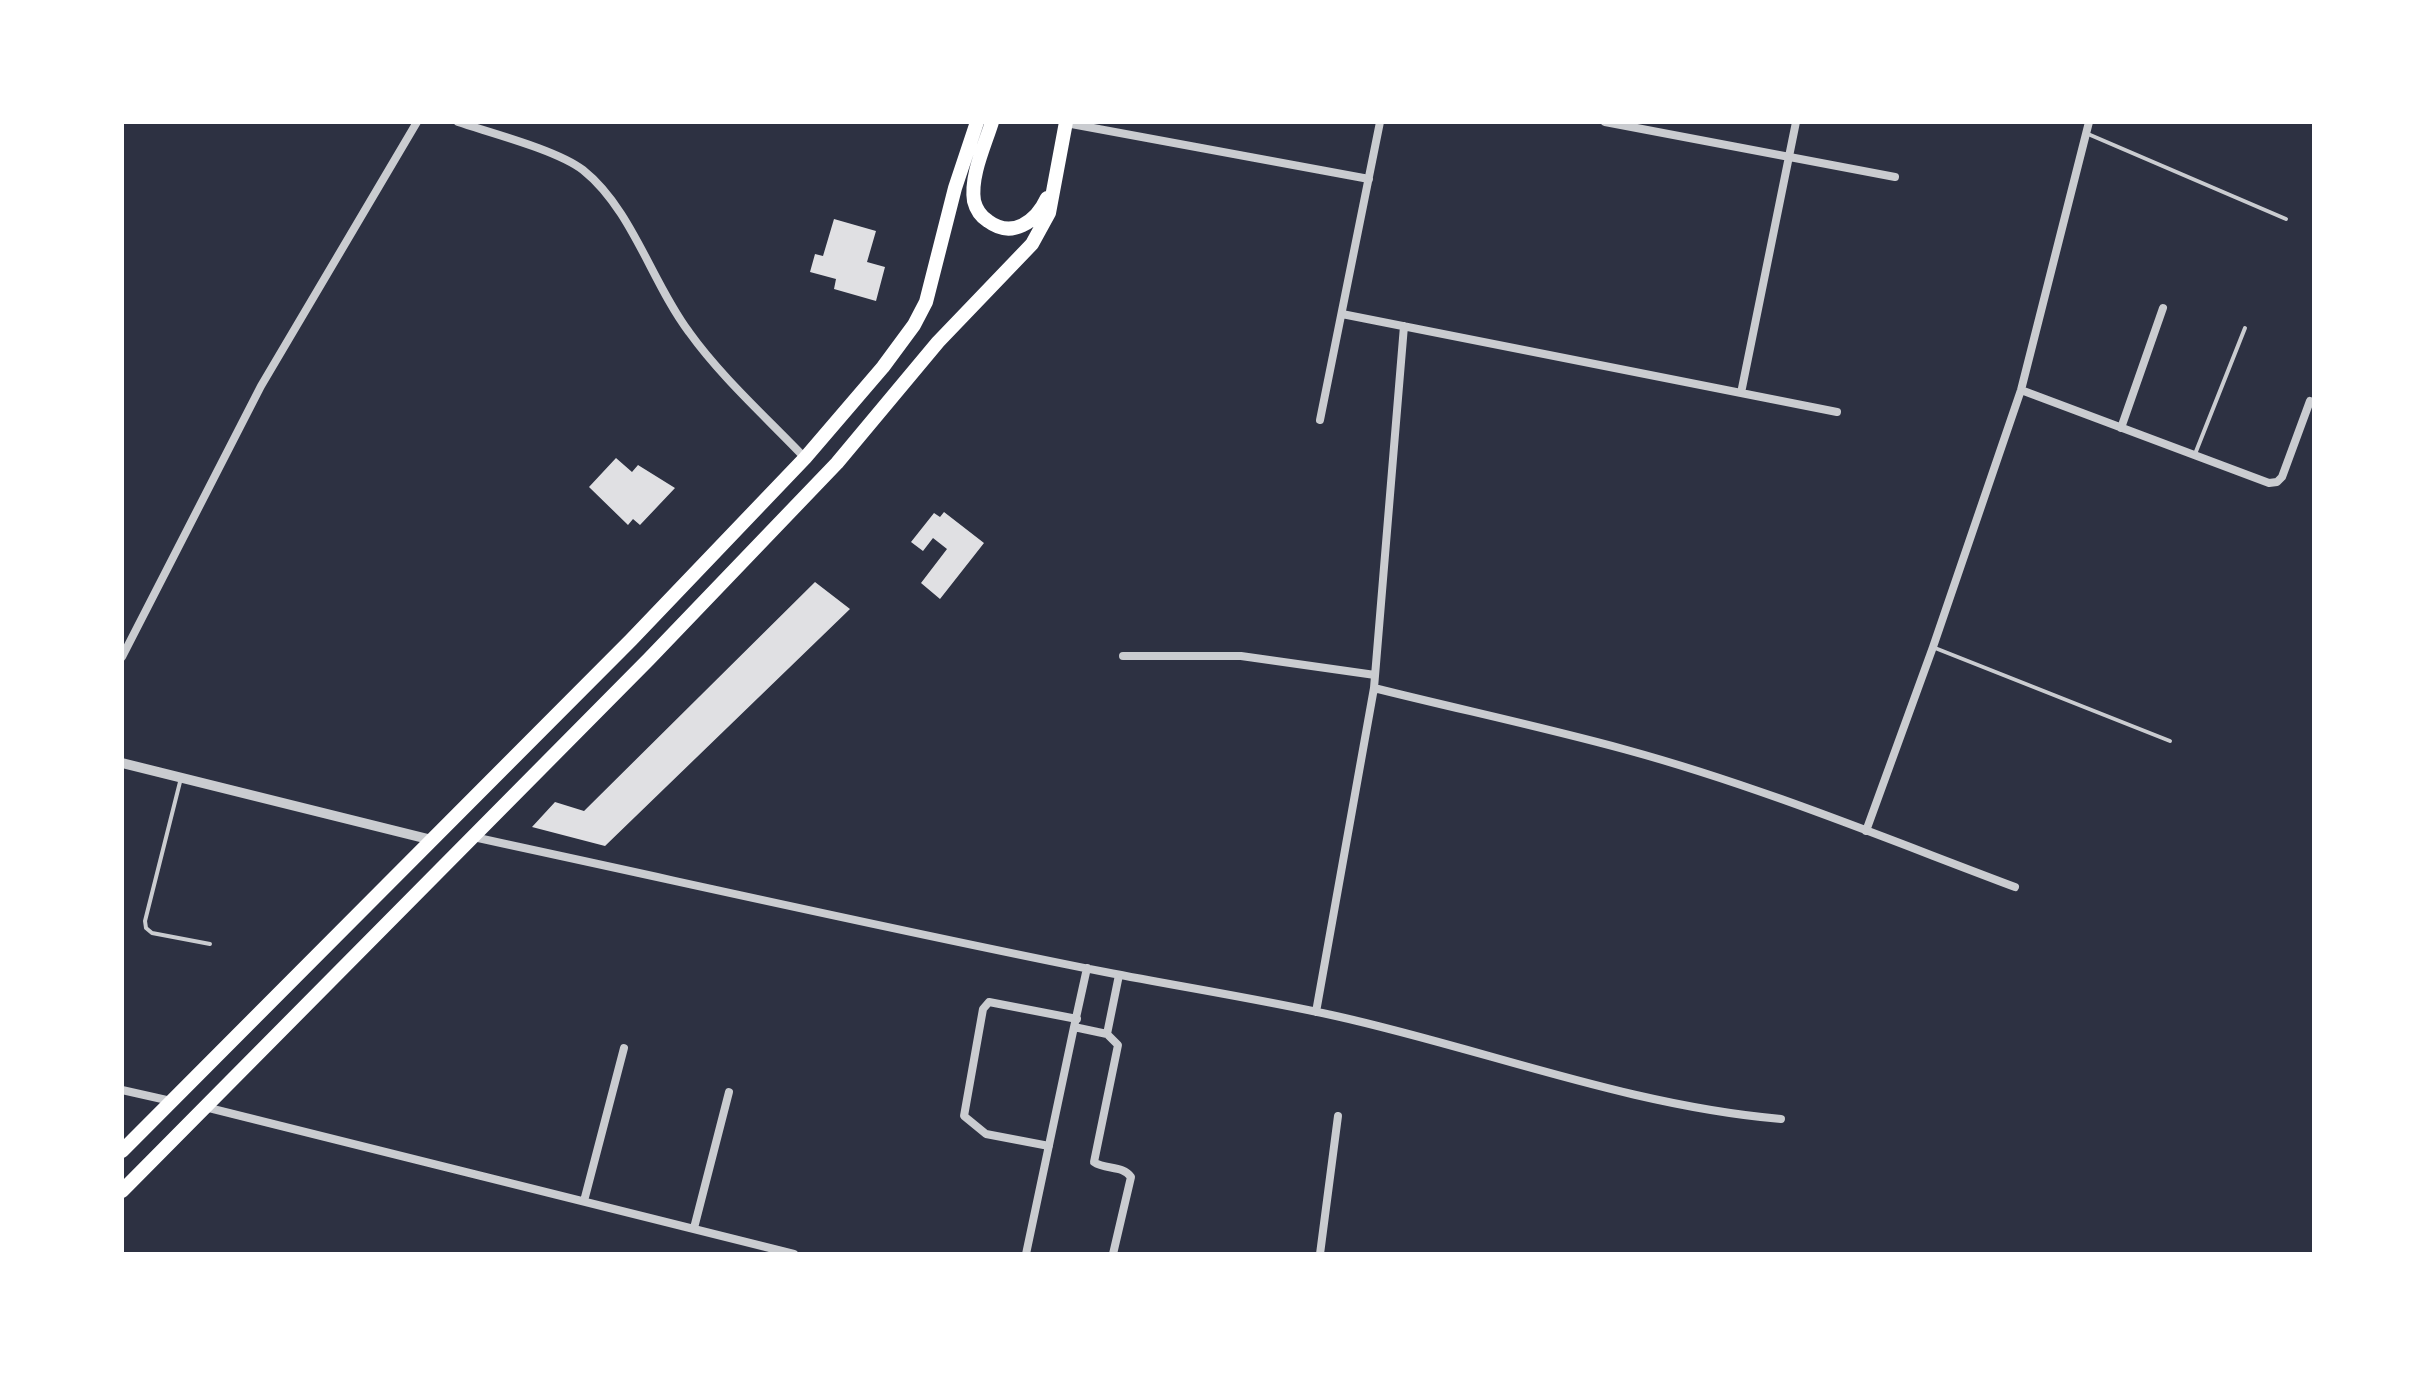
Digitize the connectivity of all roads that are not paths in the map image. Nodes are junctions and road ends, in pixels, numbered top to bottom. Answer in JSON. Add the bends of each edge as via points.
{"nodes":[{"id":1,"x":417,"y":122,"type":"edge"},
{"id":2,"x":458,"y":122,"type":"edge"},
{"id":3,"x":977,"y":122,"type":"edge"},
{"id":4,"x":992,"y":122,"type":"edge"},
{"id":5,"x":1066,"y":122,"type":"edge"},
{"id":6,"x":1380,"y":122,"type":"edge"},
{"id":7,"x":1605,"y":122,"type":"edge"},
{"id":8,"x":1796,"y":122,"type":"edge"},
{"id":9,"x":2089,"y":122,"type":"edge"},
{"id":10,"x":2086,"y":133,"type":"junction"},
{"id":11,"x":1789,"y":157,"type":"junction"},
{"id":12,"x":1058,"y":168,"type":"junction"},
{"id":13,"x":1895,"y":177,"type":"dead end"},
{"id":14,"x":1369,"y":179,"type":"junction"},
{"id":15,"x":2286,"y":219,"type":"dead end"},
{"id":16,"x":2163,"y":308,"type":"dead end"},
{"id":17,"x":1342,"y":314,"type":"junction"},
{"id":18,"x":1404,"y":326,"type":"junction"},
{"id":19,"x":2245,"y":328,"type":"dead end"},
{"id":20,"x":2021,"y":390,"type":"junction"},
{"id":21,"x":1741,"y":393,"type":"junction"},
{"id":22,"x":2310,"y":401,"type":"dead end"},
{"id":23,"x":1837,"y":412,"type":"dead end"},
{"id":24,"x":1320,"y":420,"type":"dead end"},
{"id":25,"x":2121,"y":428,"type":"junction"},
{"id":26,"x":2194,"y":456,"type":"junction"},
{"id":27,"x":805,"y":458,"type":"junction"},
{"id":28,"x":1933,"y":647,"type":"junction"},
{"id":29,"x":1123,"y":656,"type":"dead end"},
{"id":30,"x":122,"y":657,"type":"edge"},
{"id":31,"x":1375,"y":675,"type":"junction"},
{"id":32,"x":1374,"y":688,"type":"junction"},
{"id":33,"x":2170,"y":741,"type":"dead end"},
{"id":34,"x":122,"y":763,"type":"edge"},
{"id":35,"x":181,"y":777,"type":"junction"},
{"id":36,"x":1866,"y":831,"type":"junction"},
{"id":37,"x":473,"y":837,"type":"junction"},
{"id":38,"x":432,"y":840,"type":"junction"},
{"id":39,"x":2015,"y":887,"type":"dead end"},
{"id":40,"x":210,"y":944,"type":"dead end"},
{"id":41,"x":1087,"y":968,"type":"junction"},
{"id":42,"x":1119,"y":975,"type":"junction"},
{"id":43,"x":1316,"y":1012,"type":"junction"},
{"id":44,"x":1076,"y":1023,"type":"junction"},
{"id":45,"x":1107,"y":1034,"type":"junction"},
{"id":46,"x":624,"y":1048,"type":"dead end"},
{"id":47,"x":122,"y":1090,"type":"edge"},
{"id":48,"x":729,"y":1092,"type":"dead end"},
{"id":49,"x":172,"y":1101,"type":"junction"},
{"id":50,"x":205,"y":1107,"type":"junction"},
{"id":51,"x":1338,"y":1116,"type":"dead end"},
{"id":52,"x":1781,"y":1119,"type":"dead end"},
{"id":53,"x":1049,"y":1146,"type":"junction"},
{"id":54,"x":122,"y":1151,"type":"edge"},
{"id":55,"x":122,"y":1191,"type":"edge"},
{"id":56,"x":584,"y":1201,"type":"junction"},
{"id":57,"x":694,"y":1228,"type":"junction"},
{"id":58,"x":794,"y":1254,"type":"edge"},
{"id":59,"x":1026,"y":1254,"type":"edge"},
{"id":60,"x":1113,"y":1254,"type":"edge"},
{"id":61,"x":1320,"y":1254,"type":"edge"}],
"edges":[{"from":1,"to":30,"type":"street","via":[[261,386]]},
{"from":2,"to":27,"type":"street","via":[[563,159],[596,182],[618,210],[689,333]]},
{"from":3,"to":27,"type":"main road","via":[[919,316]]},
{"from":4,"to":12,"type":"main road","via":[[974,192],[975,206],[988,222],[1009,229],[1031,221],[1045,203]]},
{"from":5,"to":12,"type":"main road"},
{"from":5,"to":14,"type":"street"},
{"from":6,"to":14,"type":"street"},
{"from":7,"to":11,"type":"street"},
{"from":8,"to":11,"type":"street"},
{"from":9,"to":10,"type":"street"},
{"from":10,"to":15,"type":"lane"},
{"from":10,"to":20,"type":"street"},
{"from":11,"to":13,"type":"street"},
{"from":11,"to":21,"type":"street"},
{"from":12,"to":37,"type":"main road","via":[[1049,213],[1032,244],[938,342],[837,463]]},
{"from":14,"to":17,"type":"street"},
{"from":16,"to":25,"type":"street"},
{"from":17,"to":18,"type":"street"},
{"from":17,"to":24,"type":"street"},
{"from":18,"to":21,"type":"street"},
{"from":18,"to":31,"type":"street"},
{"from":19,"to":26,"type":"lane"},
{"from":20,"to":25,"type":"street"},
{"from":20,"to":28,"type":"street"},
{"from":21,"to":23,"type":"street"},
{"from":22,"to":26,"type":"street","via":[[2277,482]]},
{"from":25,"to":26,"type":"street"},
{"from":27,"to":38,"type":"main road"},
{"from":28,"to":33,"type":"lane"},
{"from":28,"to":36,"type":"street"},
{"from":29,"to":31,"type":"street","via":[[1241,656]]},
{"from":31,"to":32,"type":"street"},
{"from":32,"to":36,"type":"street","via":[[1628,750]]},
{"from":32,"to":43,"type":"street"},
{"from":34,"to":35,"type":"street"},
{"from":35,"to":38,"type":"street"},
{"from":35,"to":40,"type":"lane","via":[[146,928]]},
{"from":36,"to":39,"type":"street"},
{"from":37,"to":41,"type":"street"},
{"from":37,"to":50,"type":"main road"},
{"from":38,"to":49,"type":"main road"},
{"from":41,"to":42,"type":"street"},
{"from":41,"to":44,"type":"street"},
{"from":42,"to":43,"type":"street"},
{"from":42,"to":45,"type":"street"},
{"from":43,"to":52,"type":"street","via":[[1414,1033],[1635,1094]]},
{"from":44,"to":45,"type":"street"},
{"from":44,"to":53,"type":"street"},
{"from":44,"to":53,"type":"street","via":[[989,1002],[983,1009],[964,1116],[986,1134]]},
{"from":45,"to":60,"type":"street","via":[[1118,1045],[1094,1162],[1125,1170],[1131,1177]]},
{"from":46,"to":56,"type":"street"},
{"from":47,"to":49,"type":"street"},
{"from":48,"to":57,"type":"street"},
{"from":49,"to":54,"type":"main road"},
{"from":50,"to":55,"type":"main road"},
{"from":50,"to":56,"type":"street"},
{"from":51,"to":61,"type":"street"},
{"from":53,"to":59,"type":"street"},
{"from":56,"to":57,"type":"street"},
{"from":57,"to":58,"type":"street"}]}
